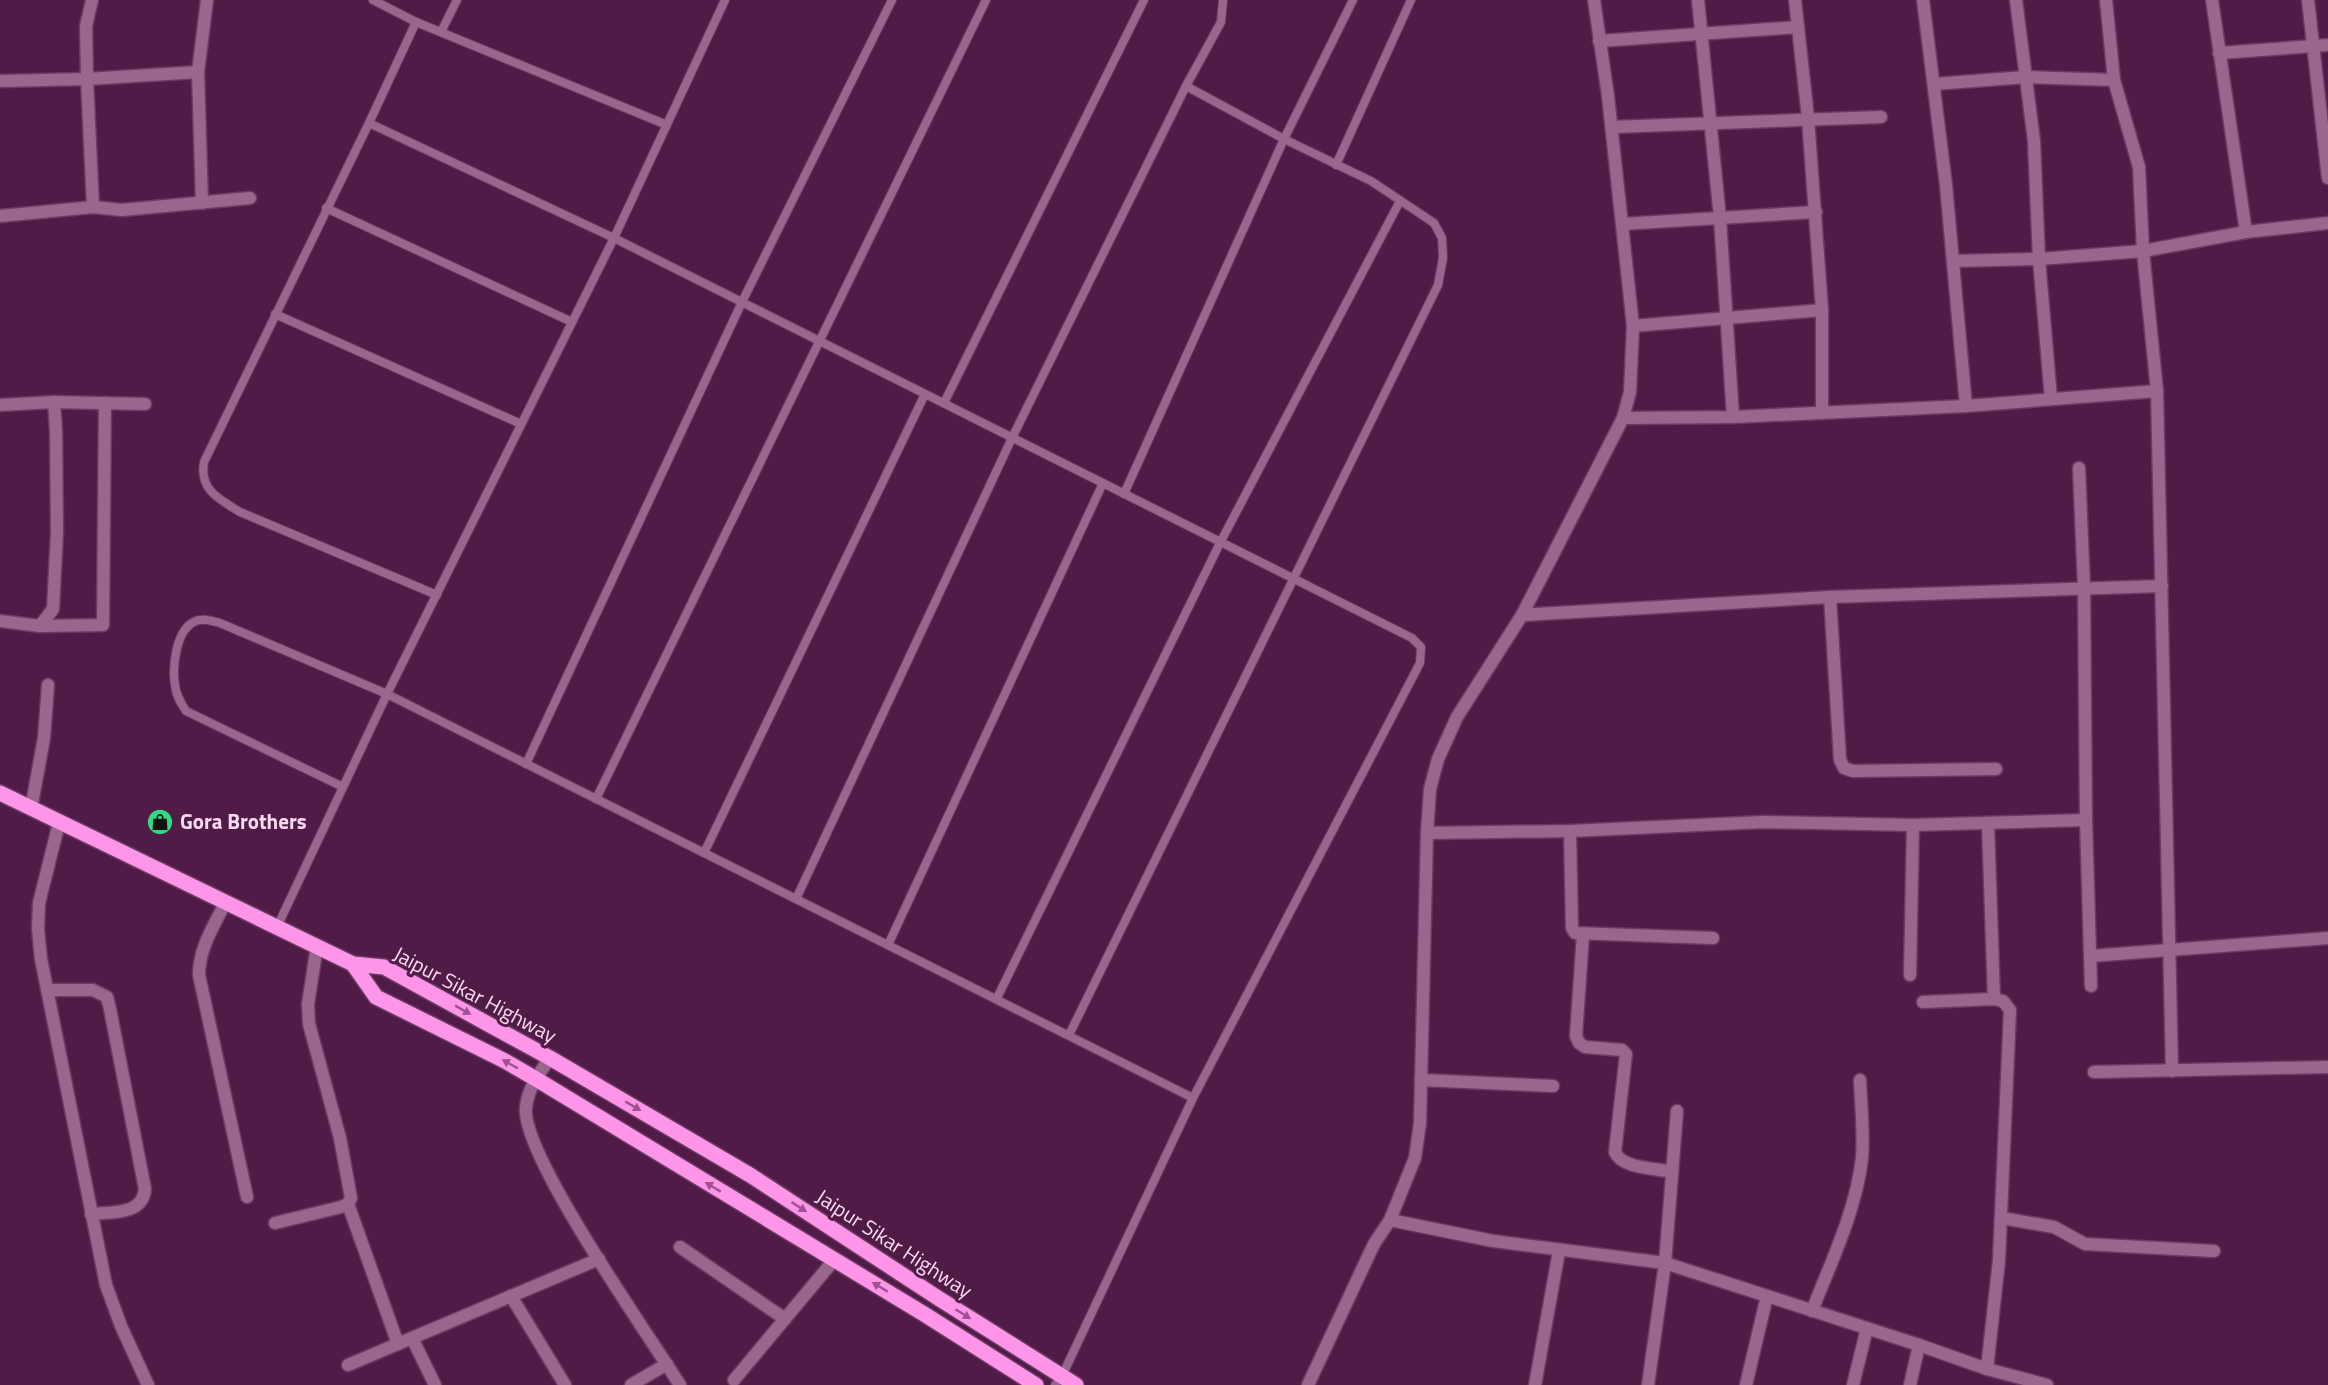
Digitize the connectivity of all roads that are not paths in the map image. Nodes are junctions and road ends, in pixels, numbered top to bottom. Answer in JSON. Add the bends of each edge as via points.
{"nodes":[{"id":1,"x":92,"y":0,"type":"edge"},
{"id":2,"x":207,"y":0,"type":"edge"},
{"id":3,"x":373,"y":0,"type":"edge"},
{"id":4,"x":457,"y":0,"type":"edge"},
{"id":5,"x":725,"y":0,"type":"edge"},
{"id":6,"x":892,"y":0,"type":"edge"},
{"id":7,"x":986,"y":0,"type":"edge"},
{"id":8,"x":1144,"y":0,"type":"edge"},
{"id":9,"x":1224,"y":0,"type":"edge"},
{"id":10,"x":1353,"y":0,"type":"edge"},
{"id":11,"x":1411,"y":0,"type":"edge"},
{"id":12,"x":1594,"y":0,"type":"edge"},
{"id":13,"x":1698,"y":0,"type":"edge"},
{"id":14,"x":1795,"y":0,"type":"edge"},
{"id":15,"x":1923,"y":0,"type":"edge"},
{"id":16,"x":2016,"y":0,"type":"edge"},
{"id":17,"x":2106,"y":0,"type":"edge"},
{"id":18,"x":2212,"y":0,"type":"edge"},
{"id":19,"x":2308,"y":0,"type":"edge"},
{"id":20,"x":416,"y":22,"type":"junction"},
{"id":21,"x":1798,"y":27,"type":"junction"},
{"id":22,"x":441,"y":32,"type":"junction"},
{"id":23,"x":1702,"y":33,"type":"junction"},
{"id":24,"x":1599,"y":41,"type":"junction"},
{"id":25,"x":2328,"y":45,"type":"edge"},
{"id":26,"x":2313,"y":46,"type":"junction"},
{"id":27,"x":2219,"y":53,"type":"junction"},
{"id":28,"x":198,"y":72,"type":"junction"},
{"id":29,"x":2026,"y":77,"type":"junction"},
{"id":30,"x":87,"y":79,"type":"junction"},
{"id":31,"x":2114,"y":80,"type":"junction"},
{"id":32,"x":0,"y":81,"type":"edge"},
{"id":33,"x":1934,"y":84,"type":"junction"},
{"id":34,"x":1186,"y":86,"type":"junction"},
{"id":35,"x":1881,"y":117,"type":"dead end"},
{"id":36,"x":1808,"y":118,"type":"junction"},
{"id":37,"x":1711,"y":122,"type":"junction"},
{"id":38,"x":369,"y":123,"type":"junction"},
{"id":39,"x":668,"y":125,"type":"junction"},
{"id":40,"x":1612,"y":127,"type":"junction"},
{"id":41,"x":1284,"y":139,"type":"junction"},
{"id":42,"x":1336,"y":165,"type":"junction"},
{"id":43,"x":2328,"y":178,"type":"edge"},
{"id":44,"x":250,"y":198,"type":"dead end"},
{"id":45,"x":1400,"y":201,"type":"junction"},
{"id":46,"x":202,"y":203,"type":"junction"},
{"id":47,"x":93,"y":207,"type":"junction"},
{"id":48,"x":326,"y":208,"type":"junction"},
{"id":49,"x":1816,"y":213,"type":"junction"},
{"id":50,"x":0,"y":216,"type":"edge"},
{"id":51,"x":1720,"y":218,"type":"junction"},
{"id":52,"x":1622,"y":224,"type":"junction"},
{"id":53,"x":2328,"y":224,"type":"edge"},
{"id":54,"x":2246,"y":232,"type":"junction"},
{"id":55,"x":614,"y":238,"type":"junction"},
{"id":56,"x":2144,"y":251,"type":"junction"},
{"id":57,"x":2040,"y":259,"type":"junction"},
{"id":58,"x":1953,"y":261,"type":"junction"},
{"id":59,"x":742,"y":302,"type":"junction"},
{"id":60,"x":1822,"y":310,"type":"junction"},
{"id":61,"x":275,"y":314,"type":"junction"},
{"id":62,"x":1726,"y":318,"type":"junction"},
{"id":63,"x":572,"y":321,"type":"junction"},
{"id":64,"x":1633,"y":326,"type":"junction"},
{"id":65,"x":820,"y":341,"type":"junction"},
{"id":66,"x":2157,"y":391,"type":"junction"},
{"id":67,"x":925,"y":393,"type":"junction"},
{"id":68,"x":2052,"y":399,"type":"junction"},
{"id":69,"x":54,"y":402,"type":"junction"},
{"id":70,"x":105,"y":403,"type":"junction"},
{"id":71,"x":944,"y":403,"type":"junction"},
{"id":72,"x":145,"y":404,"type":"dead end"},
{"id":73,"x":0,"y":405,"type":"edge"},
{"id":74,"x":1966,"y":406,"type":"junction"},
{"id":75,"x":1822,"y":413,"type":"junction"},
{"id":76,"x":1733,"y":417,"type":"junction"},
{"id":77,"x":1623,"y":418,"type":"junction"},
{"id":78,"x":521,"y":424,"type":"junction"},
{"id":79,"x":1012,"y":438,"type":"junction"},
{"id":80,"x":2079,"y":468,"type":"dead end"},
{"id":81,"x":1103,"y":483,"type":"junction"},
{"id":82,"x":1124,"y":494,"type":"junction"},
{"id":83,"x":1220,"y":543,"type":"junction"},
{"id":84,"x":1294,"y":579,"type":"junction"},
{"id":85,"x":2162,"y":586,"type":"junction"},
{"id":86,"x":2084,"y":587,"type":"junction"},
{"id":87,"x":437,"y":595,"type":"junction"},
{"id":88,"x":1830,"y":597,"type":"junction"},
{"id":89,"x":1522,"y":615,"type":"junction"},
{"id":90,"x":0,"y":621,"type":"edge"},
{"id":91,"x":40,"y":626,"type":"junction"},
{"id":92,"x":48,"y":685,"type":"dead end"},
{"id":93,"x":387,"y":694,"type":"junction"},
{"id":94,"x":526,"y":764,"type":"junction"},
{"id":95,"x":1996,"y":769,"type":"dead end"},
{"id":96,"x":343,"y":787,"type":"junction"},
{"id":97,"x":0,"y":793,"type":"edge"},
{"id":98,"x":596,"y":799,"type":"junction"},
{"id":99,"x":31,"y":808,"type":"junction"},
{"id":100,"x":2086,"y":820,"type":"junction"},
{"id":101,"x":59,"y":823,"type":"junction"},
{"id":102,"x":1988,"y":824,"type":"junction"},
{"id":103,"x":1913,"y":825,"type":"junction"},
{"id":104,"x":1570,"y":831,"type":"junction"},
{"id":105,"x":1427,"y":833,"type":"junction"},
{"id":106,"x":704,"y":853,"type":"junction"},
{"id":107,"x":796,"y":899,"type":"junction"},
{"id":108,"x":225,"y":903,"type":"junction"},
{"id":109,"x":277,"y":927,"type":"junction"},
{"id":110,"x":1584,"y":933,"type":"junction"},
{"id":111,"x":1713,"y":938,"type":"dead end"},
{"id":112,"x":2328,"y":938,"type":"edge"},
{"id":113,"x":888,"y":945,"type":"junction"},
{"id":114,"x":316,"y":946,"type":"junction"},
{"id":115,"x":2169,"y":950,"type":"junction"},
{"id":116,"x":2090,"y":957,"type":"junction"},
{"id":117,"x":352,"y":964,"type":"junction"},
{"id":118,"x":1910,"y":975,"type":"dead end"},
{"id":119,"x":2091,"y":986,"type":"dead end"},
{"id":120,"x":47,"y":990,"type":"junction"},
{"id":121,"x":997,"y":998,"type":"junction"},
{"id":122,"x":1994,"y":999,"type":"junction"},
{"id":123,"x":1923,"y":1002,"type":"dead end"},
{"id":124,"x":1069,"y":1035,"type":"junction"},
{"id":125,"x":550,"y":1058,"type":"junction"},
{"id":126,"x":2328,"y":1067,"type":"edge"},
{"id":127,"x":2172,"y":1071,"type":"junction"},
{"id":128,"x":2094,"y":1072,"type":"dead end"},
{"id":129,"x":536,"y":1079,"type":"junction"},
{"id":130,"x":1421,"y":1080,"type":"junction"},
{"id":131,"x":1860,"y":1080,"type":"dead end"},
{"id":132,"x":1553,"y":1086,"type":"dead end"},
{"id":133,"x":1193,"y":1098,"type":"junction"},
{"id":134,"x":1677,"y":1112,"type":"dead end"},
{"id":135,"x":1672,"y":1172,"type":"junction"},
{"id":136,"x":247,"y":1197,"type":"dead end"},
{"id":137,"x":348,"y":1204,"type":"junction"},
{"id":138,"x":91,"y":1214,"type":"junction"},
{"id":139,"x":2002,"y":1218,"type":"junction"},
{"id":140,"x":1390,"y":1220,"type":"junction"},
{"id":141,"x":275,"y":1223,"type":"dead end"},
{"id":142,"x":680,"y":1247,"type":"dead end"},
{"id":143,"x":1559,"y":1251,"type":"junction"},
{"id":144,"x":2214,"y":1251,"type":"dead end"},
{"id":145,"x":599,"y":1259,"type":"junction"},
{"id":146,"x":834,"y":1260,"type":"junction"},
{"id":147,"x":1665,"y":1263,"type":"junction"},
{"id":148,"x":511,"y":1296,"type":"junction"},
{"id":149,"x":1767,"y":1296,"type":"junction"},
{"id":150,"x":1812,"y":1311,"type":"junction"},
{"id":151,"x":785,"y":1319,"type":"junction"},
{"id":152,"x":1867,"y":1328,"type":"junction"},
{"id":153,"x":412,"y":1338,"type":"junction"},
{"id":154,"x":398,"y":1344,"type":"junction"},
{"id":155,"x":1919,"y":1345,"type":"junction"},
{"id":156,"x":348,"y":1365,"type":"dead end"},
{"id":157,"x":667,"y":1365,"type":"junction"},
{"id":158,"x":1987,"y":1369,"type":"junction"},
{"id":159,"x":734,"y":1380,"type":"dead end"},
{"id":160,"x":1058,"y":1380,"type":"edge"},
{"id":161,"x":148,"y":1385,"type":"edge"},
{"id":162,"x":435,"y":1385,"type":"edge"},
{"id":163,"x":565,"y":1385,"type":"edge"},
{"id":164,"x":631,"y":1385,"type":"edge"},
{"id":165,"x":680,"y":1385,"type":"edge"},
{"id":166,"x":1036,"y":1385,"type":"edge"},
{"id":167,"x":1076,"y":1385,"type":"edge"},
{"id":168,"x":1308,"y":1385,"type":"edge"},
{"id":169,"x":1535,"y":1385,"type":"edge"},
{"id":170,"x":1648,"y":1385,"type":"edge"},
{"id":171,"x":1746,"y":1385,"type":"edge"},
{"id":172,"x":1853,"y":1385,"type":"edge"},
{"id":173,"x":1910,"y":1385,"type":"edge"},
{"id":174,"x":2047,"y":1385,"type":"edge"}],
"edges":[{"from":1,"to":30,"type":"street","via":[[86,26]]},
{"from":2,"to":28,"type":"street"},
{"from":3,"to":20,"type":"lane"},
{"from":4,"to":22,"type":"lane"},
{"from":5,"to":39,"type":"lane"},
{"from":6,"to":59,"type":"lane"},
{"from":7,"to":65,"type":"lane"},
{"from":8,"to":71,"type":"lane"},
{"from":9,"to":34,"type":"lane","via":[[1221,22]]},
{"from":10,"to":41,"type":"lane"},
{"from":11,"to":42,"type":"lane"},
{"from":12,"to":24,"type":"street"},
{"from":13,"to":23,"type":"street"},
{"from":14,"to":21,"type":"street"},
{"from":15,"to":33,"type":"street"},
{"from":16,"to":29,"type":"street"},
{"from":17,"to":31,"type":"street"},
{"from":18,"to":27,"type":"street"},
{"from":19,"to":26,"type":"street"},
{"from":20,"to":22,"type":"lane"},
{"from":20,"to":38,"type":"lane"},
{"from":21,"to":23,"type":"street"},
{"from":21,"to":36,"type":"street"},
{"from":22,"to":39,"type":"lane"},
{"from":23,"to":24,"type":"street"},
{"from":23,"to":37,"type":"street"},
{"from":24,"to":40,"type":"street"},
{"from":25,"to":26,"type":"street"},
{"from":26,"to":27,"type":"street"},
{"from":26,"to":43,"type":"street"},
{"from":27,"to":54,"type":"street"},
{"from":28,"to":30,"type":"street"},
{"from":28,"to":46,"type":"street"},
{"from":29,"to":31,"type":"street"},
{"from":29,"to":33,"type":"street"},
{"from":29,"to":57,"type":"street","via":[[2034,141]]},
{"from":30,"to":32,"type":"street"},
{"from":30,"to":47,"type":"street"},
{"from":31,"to":56,"type":"street","via":[[2139,167]]},
{"from":33,"to":58,"type":"street"},
{"from":34,"to":41,"type":"lane"},
{"from":34,"to":79,"type":"lane"},
{"from":35,"to":36,"type":"street"},
{"from":36,"to":37,"type":"street"},
{"from":36,"to":49,"type":"street"},
{"from":37,"to":40,"type":"street"},
{"from":37,"to":51,"type":"street"},
{"from":38,"to":48,"type":"lane"},
{"from":38,"to":55,"type":"lane"},
{"from":39,"to":55,"type":"lane"},
{"from":40,"to":52,"type":"street"},
{"from":41,"to":42,"type":"lane"},
{"from":41,"to":82,"type":"lane"},
{"from":42,"to":45,"type":"lane","via":[[1371,181]]},
{"from":44,"to":46,"type":"street"},
{"from":45,"to":83,"type":"lane"},
{"from":45,"to":84,"type":"lane","via":[[1434,223],[1442,238],[1438,285]]},
{"from":46,"to":47,"type":"street","via":[[122,210]]},
{"from":47,"to":50,"type":"street"},
{"from":48,"to":61,"type":"lane"},
{"from":48,"to":63,"type":"lane"},
{"from":49,"to":51,"type":"street"},
{"from":49,"to":60,"type":"street"},
{"from":51,"to":52,"type":"street"},
{"from":51,"to":62,"type":"street"},
{"from":52,"to":64,"type":"street"},
{"from":53,"to":54,"type":"street"},
{"from":54,"to":56,"type":"street"},
{"from":55,"to":59,"type":"lane"},
{"from":55,"to":63,"type":"lane"},
{"from":56,"to":57,"type":"street"},
{"from":56,"to":66,"type":"street"},
{"from":57,"to":58,"type":"street"},
{"from":57,"to":68,"type":"street"},
{"from":58,"to":74,"type":"street"},
{"from":59,"to":65,"type":"lane"},
{"from":59,"to":94,"type":"lane"},
{"from":60,"to":62,"type":"street"},
{"from":60,"to":75,"type":"street"},
{"from":61,"to":78,"type":"lane"},
{"from":61,"to":87,"type":"lane","via":[[204,462],[205,484],[240,512]]},
{"from":62,"to":64,"type":"street"},
{"from":62,"to":76,"type":"street"},
{"from":63,"to":78,"type":"lane"},
{"from":64,"to":77,"type":"street","via":[[1630,392]]},
{"from":65,"to":67,"type":"lane"},
{"from":65,"to":98,"type":"lane"},
{"from":66,"to":68,"type":"street"},
{"from":66,"to":85,"type":"street"},
{"from":67,"to":71,"type":"lane"},
{"from":67,"to":106,"type":"lane"},
{"from":68,"to":74,"type":"street"},
{"from":69,"to":70,"type":"street"},
{"from":69,"to":73,"type":"street"},
{"from":69,"to":91,"type":"street","via":[[57,532],[53,609]]},
{"from":70,"to":72,"type":"street"},
{"from":70,"to":91,"type":"street","via":[[103,625]]},
{"from":71,"to":79,"type":"lane"},
{"from":74,"to":75,"type":"street"},
{"from":75,"to":76,"type":"street"},
{"from":76,"to":77,"type":"street"},
{"from":77,"to":89,"type":"street"},
{"from":78,"to":87,"type":"lane"},
{"from":79,"to":81,"type":"lane"},
{"from":79,"to":107,"type":"lane"},
{"from":80,"to":86,"type":"street"},
{"from":81,"to":82,"type":"lane"},
{"from":81,"to":113,"type":"lane"},
{"from":82,"to":83,"type":"lane"},
{"from":83,"to":84,"type":"lane"},
{"from":83,"to":121,"type":"lane"},
{"from":84,"to":124,"type":"lane"},
{"from":84,"to":133,"type":"lane","via":[[1412,638],[1421,647],[1420,663]]},
{"from":85,"to":86,"type":"street"},
{"from":85,"to":115,"type":"street"},
{"from":86,"to":88,"type":"street"},
{"from":86,"to":100,"type":"street"},
{"from":87,"to":93,"type":"lane"},
{"from":88,"to":89,"type":"street"},
{"from":88,"to":95,"type":"street","via":[[1840,760],[1844,768]]},
{"from":89,"to":105,"type":"street","via":[[1457,717],[1438,759],[1430,789]]},
{"from":90,"to":91,"type":"street"},
{"from":92,"to":99,"type":"street","via":[[44,738]]},
{"from":93,"to":94,"type":"lane"},
{"from":93,"to":96,"type":"lane"},
{"from":93,"to":96,"type":"lane","via":[[220,623],[204,619],[192,623],[182,636],[175,683],[186,711]]},
{"from":94,"to":98,"type":"lane"},
{"from":96,"to":109,"type":"lane"},
{"from":97,"to":99,"type":"main road"},
{"from":98,"to":106,"type":"lane"},
{"from":99,"to":101,"type":"main road"},
{"from":100,"to":102,"type":"street"},
{"from":100,"to":116,"type":"street"},
{"from":101,"to":108,"type":"main road"},
{"from":101,"to":120,"type":"street","via":[[39,903],[38,929]]},
{"from":102,"to":103,"type":"street"},
{"from":102,"to":122,"type":"street"},
{"from":103,"to":104,"type":"street","via":[[1763,822]]},
{"from":103,"to":118,"type":"street"},
{"from":104,"to":105,"type":"street"},
{"from":104,"to":110,"type":"street","via":[[1572,928],[1575,933]]},
{"from":105,"to":130,"type":"street"},
{"from":106,"to":107,"type":"lane"},
{"from":107,"to":113,"type":"lane"},
{"from":108,"to":109,"type":"main road"},
{"from":108,"to":136,"type":"street","via":[[204,945],[199,975]]},
{"from":109,"to":114,"type":"main road"},
{"from":110,"to":111,"type":"street"},
{"from":110,"to":135,"type":"street","via":[[1576,1036],[1585,1047],[1622,1050],[1626,1054],[1615,1152],[1626,1163]]},
{"from":112,"to":115,"type":"street"},
{"from":113,"to":121,"type":"lane"},
{"from":114,"to":117,"type":"main road"},
{"from":114,"to":137,"type":"street","via":[[309,1024],[346,1164],[351,1191]]},
{"from":115,"to":116,"type":"street"},
{"from":115,"to":127,"type":"street"},
{"from":116,"to":119,"type":"street"},
{"from":117,"to":125,"type":"main road","name":"Jaipur Sikar Highway","one_way":true,"via":[[384,967]]},
{"from":129,"to":117,"type":"main road","name":"Jaipur Sikar Highway","one_way":true,"via":[[376,997]]},
{"from":120,"to":138,"type":"street"},
{"from":120,"to":138,"type":"street","via":[[93,990],[107,997],[110,1009],[145,1189],[139,1205]]},
{"from":121,"to":124,"type":"lane"},
{"from":122,"to":123,"type":"street"},
{"from":122,"to":139,"type":"street","via":[[2003,1001],[2010,1010]]},
{"from":124,"to":133,"type":"lane"},
{"from":125,"to":129,"type":"street"},
{"from":125,"to":160,"type":"main road","name":"Jaipur Sikar Highway","one_way":true,"via":[[750,1175]]},
{"from":126,"to":127,"type":"street"},
{"from":127,"to":128,"type":"street"},
{"from":129,"to":145,"type":"street","via":[[526,1107],[532,1141]]},
{"from":146,"to":129,"type":"main road","name":"Jaipur Sikar Highway","one_way":true},
{"from":130,"to":132,"type":"street"},
{"from":130,"to":140,"type":"street","via":[[1415,1158]]},
{"from":131,"to":150,"type":"street","via":[[1859,1177],[1853,1204]]},
{"from":133,"to":160,"type":"lane"},
{"from":134,"to":135,"type":"street"},
{"from":135,"to":147,"type":"street"},
{"from":137,"to":141,"type":"street"},
{"from":137,"to":154,"type":"street"},
{"from":138,"to":161,"type":"street","via":[[112,1303]]},
{"from":139,"to":144,"type":"street","via":[[2055,1227],[2085,1244]]},
{"from":139,"to":158,"type":"street"},
{"from":140,"to":143,"type":"street"},
{"from":140,"to":168,"type":"street","via":[[1374,1244]]},
{"from":142,"to":151,"type":"street"},
{"from":143,"to":147,"type":"street"},
{"from":143,"to":169,"type":"street"},
{"from":145,"to":148,"type":"street"},
{"from":145,"to":157,"type":"street"},
{"from":146,"to":151,"type":"street"},
{"from":166,"to":146,"type":"main road","name":"Jaipur Sikar Highway","one_way":true},
{"from":147,"to":149,"type":"street"},
{"from":147,"to":170,"type":"street"},
{"from":148,"to":153,"type":"street"},
{"from":148,"to":163,"type":"street"},
{"from":149,"to":150,"type":"street"},
{"from":149,"to":171,"type":"street"},
{"from":150,"to":152,"type":"street"},
{"from":151,"to":159,"type":"street"},
{"from":152,"to":155,"type":"street"},
{"from":152,"to":172,"type":"street"},
{"from":153,"to":154,"type":"street"},
{"from":153,"to":162,"type":"street"},
{"from":154,"to":156,"type":"street"},
{"from":155,"to":158,"type":"street"},
{"from":155,"to":173,"type":"street"},
{"from":157,"to":164,"type":"street"},
{"from":157,"to":165,"type":"street"},
{"from":158,"to":174,"type":"street"},
{"from":160,"to":167,"type":"main road","name":"Jaipur Sikar Highway"}]}
